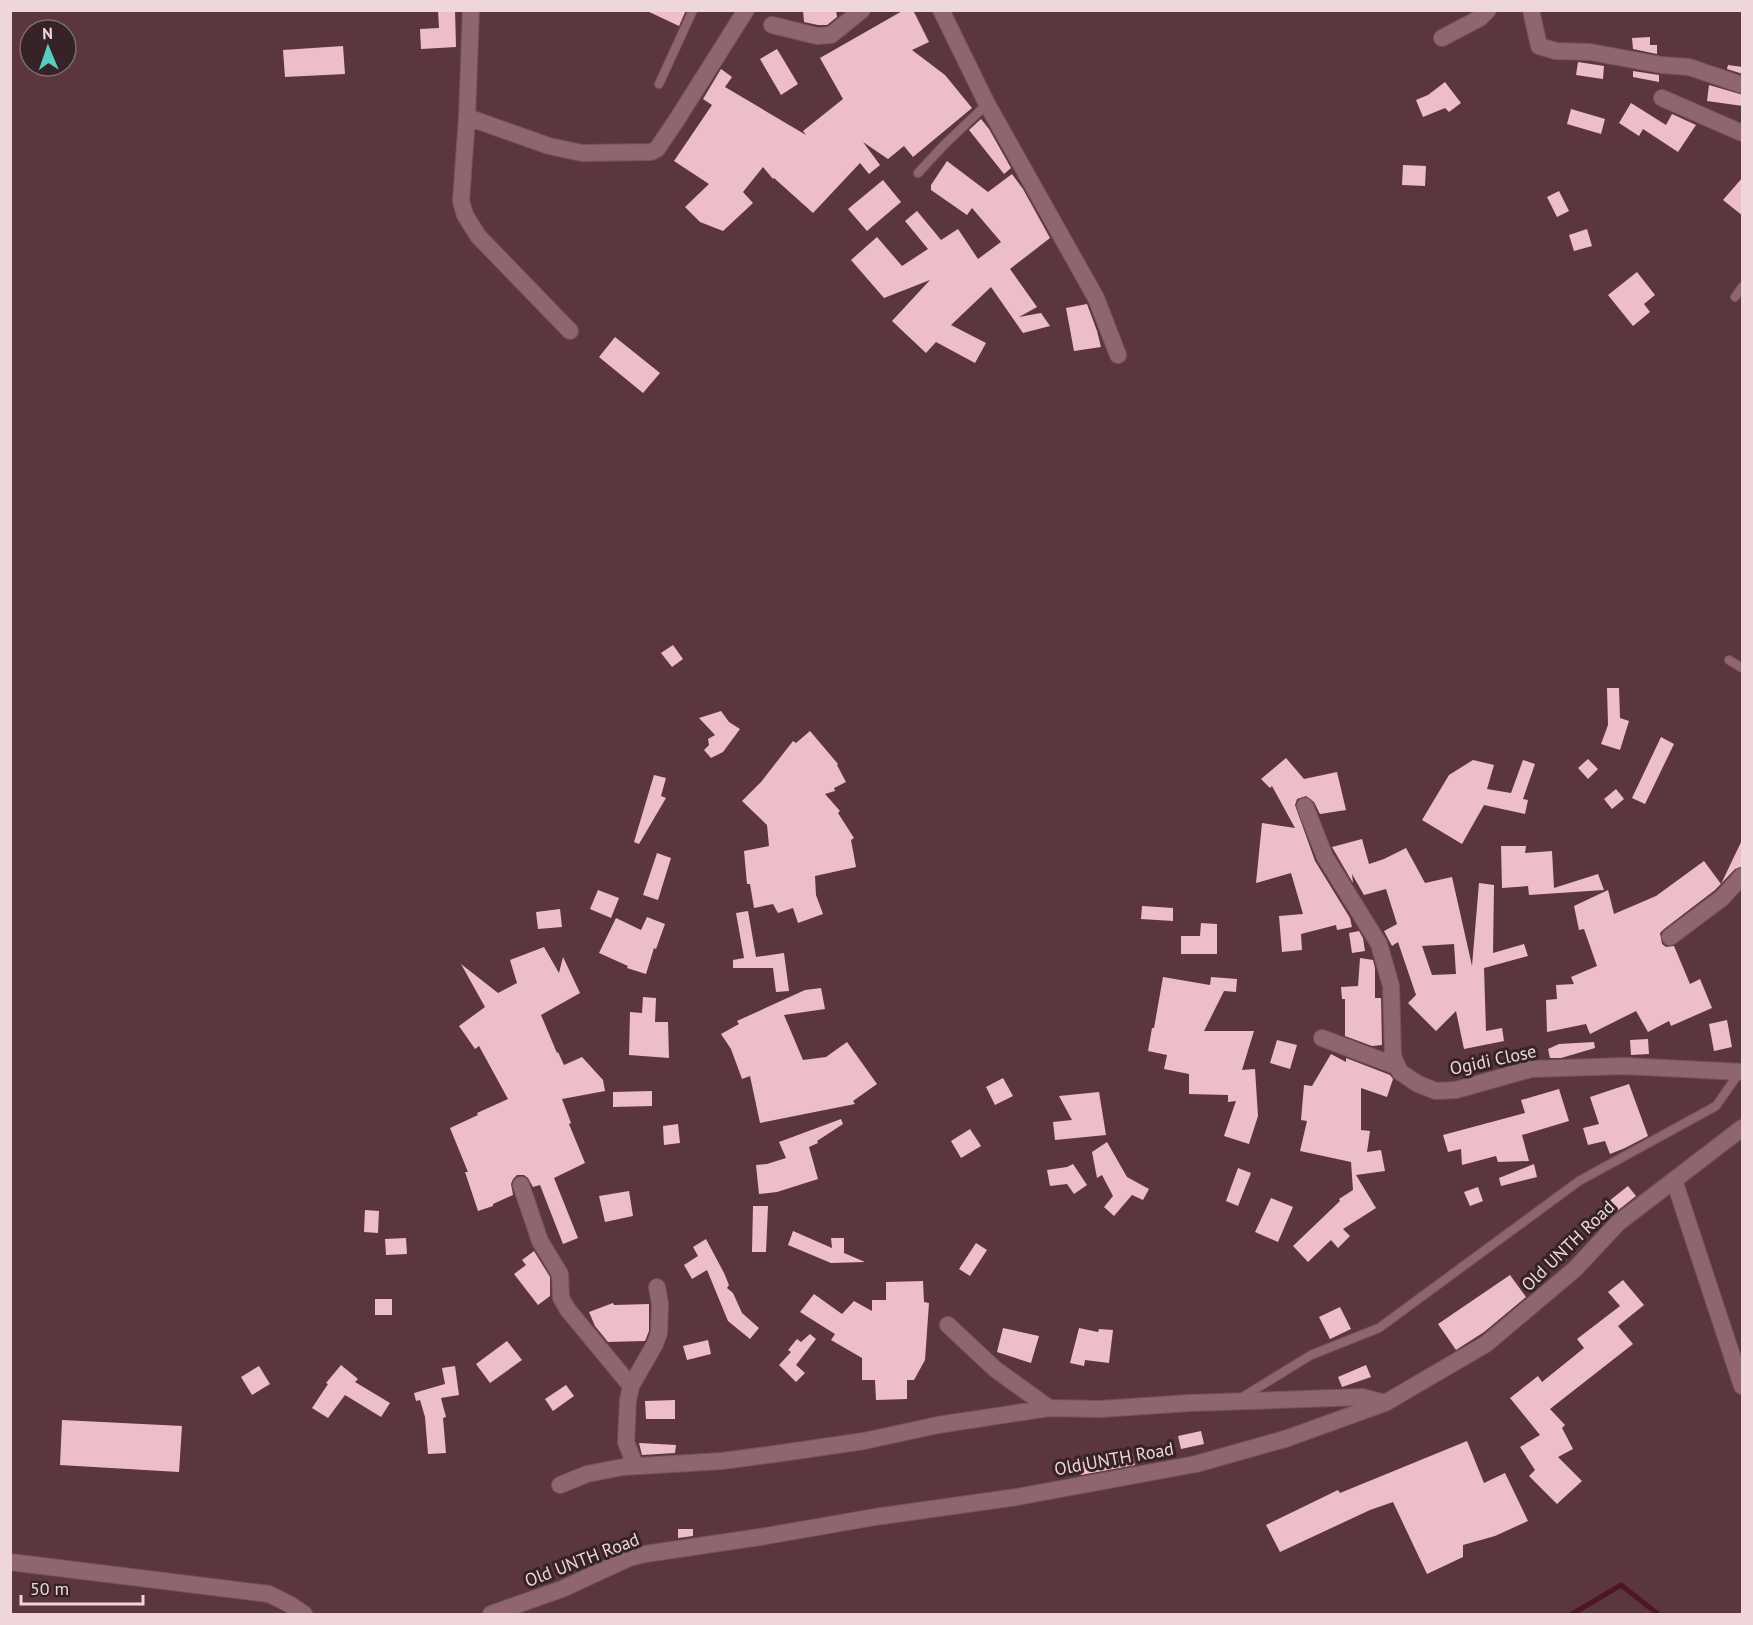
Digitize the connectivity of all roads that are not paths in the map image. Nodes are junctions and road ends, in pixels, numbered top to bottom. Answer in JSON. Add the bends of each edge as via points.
{"nodes":[{"id":1,"x":471,"y":10,"type":"edge"},
{"id":2,"x":693,"y":10,"type":"edge"},
{"id":3,"x":746,"y":10,"type":"edge"},
{"id":4,"x":862,"y":10,"type":"edge"},
{"id":5,"x":941,"y":10,"type":"edge"},
{"id":6,"x":1488,"y":10,"type":"edge"},
{"id":7,"x":1531,"y":10,"type":"edge"},
{"id":8,"x":772,"y":25,"type":"dead end"},
{"id":9,"x":1442,"y":38,"type":"dead end"},
{"id":10,"x":659,"y":84,"type":"dead end"},
{"id":11,"x":1743,"y":85,"type":"edge"},
{"id":12,"x":1662,"y":98,"type":"dead end"},
{"id":13,"x":987,"y":104,"type":"junction"},
{"id":14,"x":467,"y":117,"type":"junction"},
{"id":15,"x":1743,"y":132,"type":"edge"},
{"id":16,"x":918,"y":173,"type":"dead end"},
{"id":17,"x":1743,"y":287,"type":"edge"},
{"id":18,"x":1734,"y":297,"type":"dead end"},
{"id":19,"x":570,"y":331,"type":"dead end"},
{"id":20,"x":1118,"y":355,"type":"dead end"},
{"id":21,"x":1729,"y":660,"type":"dead end"},
{"id":22,"x":1743,"y":668,"type":"edge"},
{"id":23,"x":1305,"y":806,"type":"dead end"},
{"id":24,"x":1743,"y":876,"type":"edge"},
{"id":25,"x":1670,"y":937,"type":"dead end"},
{"id":26,"x":1322,"y":1038,"type":"dead end"},
{"id":27,"x":1396,"y":1066,"type":"junction"},
{"id":28,"x":1741,"y":1072,"type":"edge"},
{"id":29,"x":1743,"y":1128,"type":"edge"},
{"id":30,"x":1674,"y":1180,"type":"junction"},
{"id":31,"x":521,"y":1185,"type":"dead end"},
{"id":32,"x":657,"y":1287,"type":"dead end"},
{"id":33,"x":948,"y":1325,"type":"dead end"},
{"id":34,"x":631,"y":1386,"type":"junction"},
{"id":35,"x":1743,"y":1386,"type":"edge"},
{"id":36,"x":1235,"y":1402,"type":"junction"},
{"id":37,"x":1385,"y":1403,"type":"junction"},
{"id":38,"x":1049,"y":1408,"type":"junction"},
{"id":39,"x":635,"y":1465,"type":"junction"},
{"id":40,"x":560,"y":1485,"type":"dead end"},
{"id":41,"x":10,"y":1562,"type":"edge"},
{"id":42,"x":303,"y":1614,"type":"edge"},
{"id":43,"x":491,"y":1614,"type":"edge"}],
"edges":[{"from":1,"to":14,"type":"street"},
{"from":2,"to":10,"type":"lane"},
{"from":3,"to":14,"type":"street","via":[[676,121],[651,152],[582,153],[549,146]]},
{"from":4,"to":8,"type":"street","via":[[831,34],[818,36]]},
{"from":5,"to":13,"type":"street"},
{"from":6,"to":9,"type":"street"},
{"from":7,"to":11,"type":"street","via":[[1539,46],[1689,67]]},
{"from":12,"to":15,"type":"street"},
{"from":13,"to":16,"type":"lane"},
{"from":13,"to":20,"type":"street","via":[[1096,298]]},
{"from":14,"to":19,"type":"street","via":[[461,201],[465,215],[478,236]]},
{"from":17,"to":18,"type":"lane"},
{"from":21,"to":22,"type":"lane"},
{"from":23,"to":27,"type":"street","via":[[1324,857],[1379,944],[1391,986],[1392,1056]]},
{"from":24,"to":25,"type":"street","via":[[1722,898]]},
{"from":26,"to":27,"type":"street","name":"Ogidi Close"},
{"from":27,"to":28,"type":"street","name":"Ogidi Close","via":[[1418,1084],[1436,1090],[1466,1088],[1532,1069],[1625,1066]]},
{"from":28,"to":36,"type":"lane","via":[[1716,1106],[1579,1181],[1379,1328],[1311,1355]]},
{"from":29,"to":30,"type":"street","name":"Old UNTH Road"},
{"from":30,"to":35,"type":"street"},
{"from":30,"to":37,"type":"street","name":"Old UNTH Road","via":[[1618,1223],[1575,1269],[1486,1344]]},
{"from":31,"to":34,"type":"street","via":[[540,1241],[560,1274],[561,1298]]},
{"from":32,"to":34,"type":"street","via":[[659,1333]]},
{"from":33,"to":38,"type":"street","via":[[995,1369]]},
{"from":34,"to":39,"type":"street","via":[[626,1442]]},
{"from":36,"to":37,"type":"street","via":[[1362,1396]]},
{"from":36,"to":38,"type":"street"},
{"from":37,"to":43,"type":"street","name":"Old UNTH Road","via":[[1285,1439],[1196,1464],[1017,1497],[645,1554]]},
{"from":38,"to":39,"type":"street","via":[[776,1455]]},
{"from":39,"to":40,"type":"street","via":[[587,1474]]},
{"from":41,"to":42,"type":"street","via":[[269,1594]]}]}
